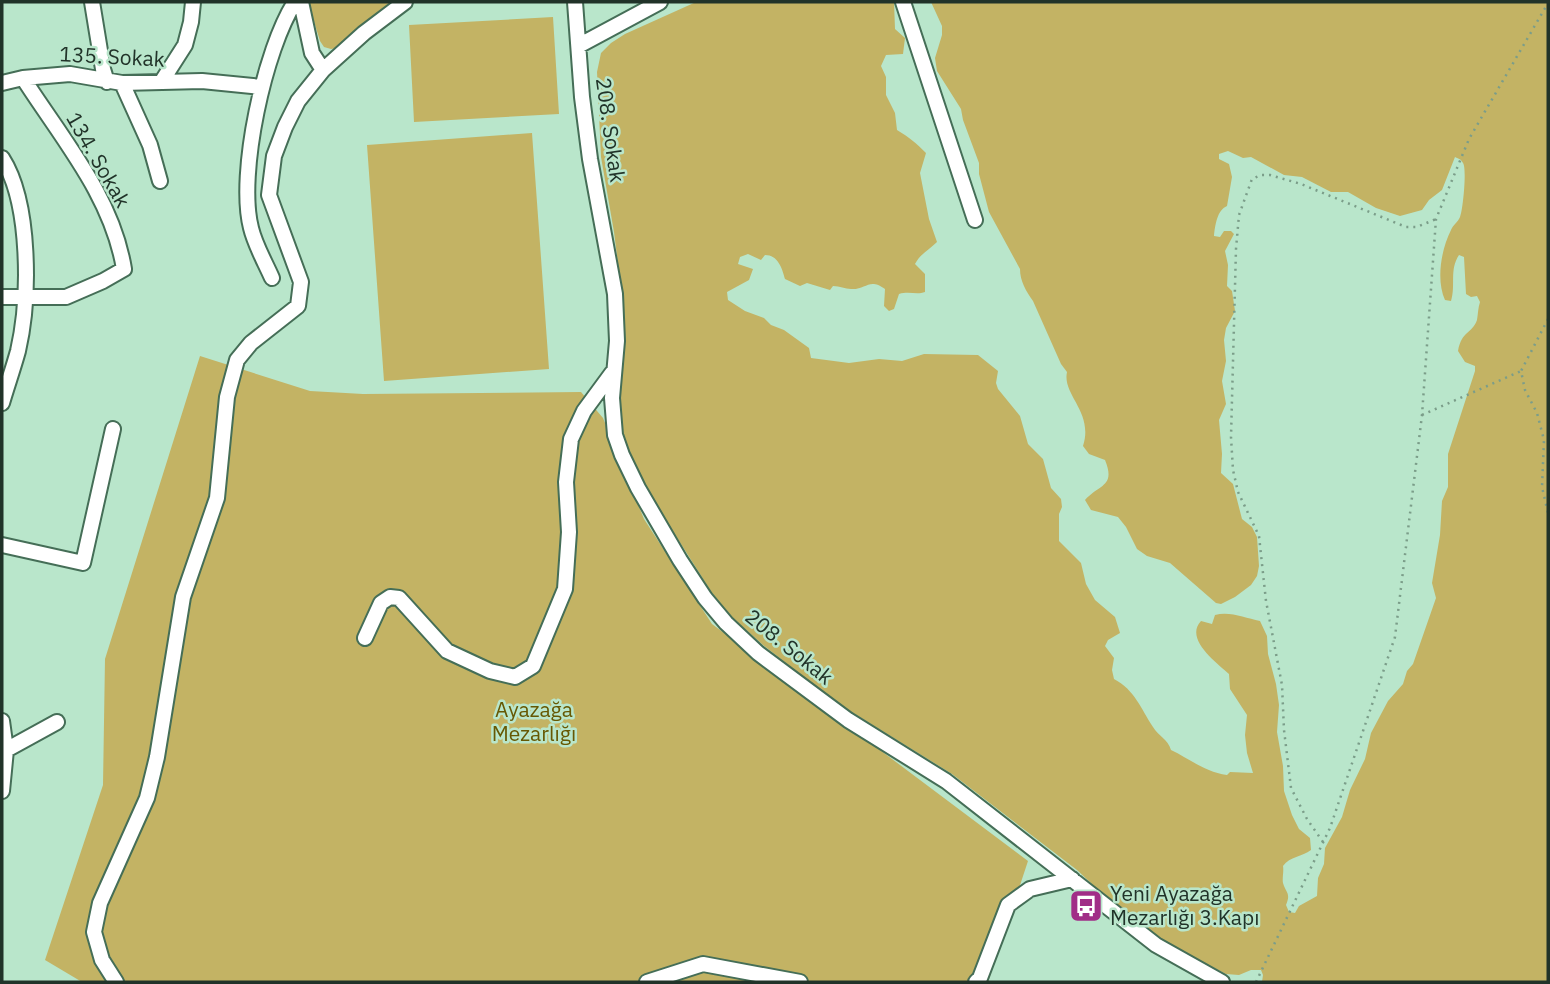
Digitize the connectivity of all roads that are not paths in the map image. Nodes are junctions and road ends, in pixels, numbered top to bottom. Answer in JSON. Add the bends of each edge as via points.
{"nodes":[{"id":1,"x":92,"y":2,"type":"edge"},
{"id":2,"x":193,"y":2,"type":"edge"},
{"id":3,"x":295,"y":2,"type":"edge"},
{"id":4,"x":301,"y":2,"type":"edge"},
{"id":5,"x":405,"y":2,"type":"edge"},
{"id":6,"x":575,"y":2,"type":"edge"},
{"id":7,"x":660,"y":2,"type":"edge"},
{"id":8,"x":904,"y":2,"type":"edge"},
{"id":9,"x":580,"y":45,"type":"junction"},
{"id":10,"x":323,"y":70,"type":"junction"},
{"id":11,"x":23,"y":78,"type":"junction"},
{"id":12,"x":162,"y":81,"type":"junction"},
{"id":13,"x":2,"y":83,"type":"edge"},
{"id":14,"x":115,"y":83,"type":"junction"},
{"id":15,"x":262,"y":87,"type":"junction"},
{"id":16,"x":2,"y":158,"type":"edge"},
{"id":17,"x":6,"y":173,"type":"edge"},
{"id":18,"x":160,"y":181,"type":"dead end"},
{"id":19,"x":975,"y":219,"type":"dead end"},
{"id":20,"x":272,"y":278,"type":"dead end"},
{"id":21,"x":2,"y":297,"type":"edge"},
{"id":22,"x":24,"y":298,"type":"junction"},
{"id":23,"x":613,"y":372,"type":"junction"},
{"id":24,"x":2,"y":403,"type":"edge"},
{"id":25,"x":113,"y":429,"type":"dead end"},
{"id":26,"x":2,"y":545,"type":"edge"},
{"id":27,"x":365,"y":638,"type":"dead end"},
{"id":28,"x":2,"y":721,"type":"edge"},
{"id":29,"x":57,"y":722,"type":"dead end"},
{"id":30,"x":6,"y":750,"type":"junction"},
{"id":31,"x":2,"y":791,"type":"edge"},
{"id":32,"x":1072,"y":879,"type":"junction"},
{"id":33,"x":116,"y":982,"type":"edge"},
{"id":34,"x":647,"y":982,"type":"edge"},
{"id":35,"x":800,"y":982,"type":"edge"},
{"id":36,"x":976,"y":982,"type":"edge"},
{"id":37,"x":1222,"y":982,"type":"edge"}],
"edges":[{"from":1,"to":14,"type":"street","via":[[103,69]]},
{"from":2,"to":12,"type":"street","via":[[185,45]]},
{"from":3,"to":15,"type":"street"},
{"from":4,"to":10,"type":"street","via":[[312,53]]},
{"from":5,"to":10,"type":"street"},
{"from":6,"to":9,"type":"street","name":"208. Sokak"},
{"from":7,"to":9,"type":"street"},
{"from":8,"to":19,"type":"street"},
{"from":9,"to":23,"type":"street","name":"208. Sokak","via":[[589,147],[615,294]]},
{"from":10,"to":33,"type":"street","via":[[298,101],[285,127],[274,156],[269,195],[301,282],[298,306],[237,360],[227,397],[217,498],[183,597],[147,798],[100,903],[94,932],[102,960]]},
{"from":11,"to":13,"type":"street","name":"135. Sokak"},
{"from":11,"to":14,"type":"street","name":"135. Sokak","via":[[89,75]]},
{"from":11,"to":22,"type":"street","name":"134. Sokak","via":[[104,204],[124,269],[66,297]]},
{"from":12,"to":14,"type":"street","name":"135. Sokak"},
{"from":12,"to":15,"type":"street","name":"135. Sokak"},
{"from":14,"to":18,"type":"street","via":[[150,145]]},
{"from":15,"to":20,"type":"street","via":[[250,159],[248,207],[251,229]]},
{"from":16,"to":17,"type":"street"},
{"from":17,"to":22,"type":"street","via":[[18,191],[24,227]]},
{"from":21,"to":22,"type":"street"},
{"from":22,"to":24,"type":"street","via":[[18,350]]},
{"from":23,"to":27,"type":"street","via":[[584,411],[571,439],[565,589],[533,666],[515,677],[489,671],[447,651],[399,598],[381,603]]},
{"from":23,"to":32,"type":"street","name":"208. Sokak","via":[[615,435],[622,455],[680,560],[726,623],[830,708],[946,781]]},
{"from":25,"to":26,"type":"street","via":[[83,563]]},
{"from":28,"to":30,"type":"street"},
{"from":29,"to":30,"type":"street"},
{"from":30,"to":31,"type":"street"},
{"from":32,"to":36,"type":"street","via":[[1030,889],[1008,905]]},
{"from":32,"to":37,"type":"street","name":"208. Sokak","via":[[1156,945]]},
{"from":34,"to":35,"type":"street","via":[[704,964]]}]}
